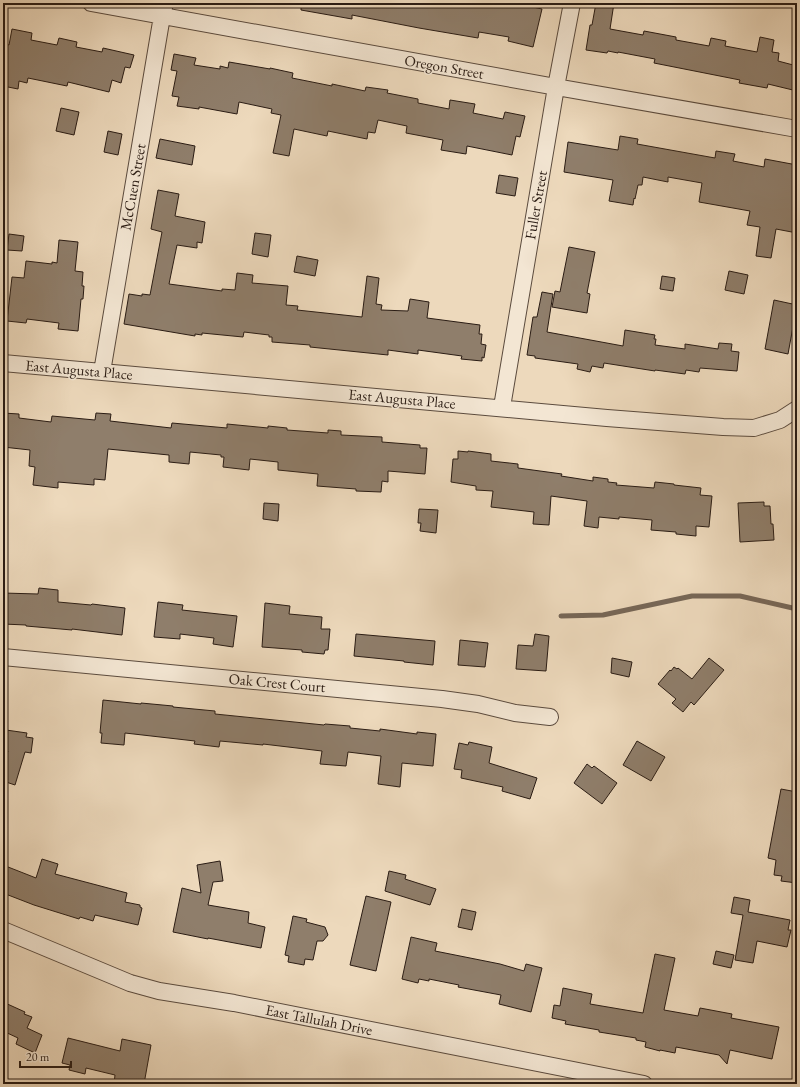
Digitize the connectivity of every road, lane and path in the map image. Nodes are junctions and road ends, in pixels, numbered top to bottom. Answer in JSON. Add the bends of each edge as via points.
{"nodes":[{"id":1,"x":91,"y":3,"type":"edge"},
{"id":2,"x":572,"y":3,"type":"edge"},
{"id":3,"x":164,"y":9,"type":"edge"},
{"id":4,"x":556,"y":88,"type":"junction"},
{"id":5,"x":797,"y":129,"type":"edge"},
{"id":6,"x":3,"y":363,"type":"edge"},
{"id":7,"x":102,"y":372,"type":"junction"},
{"id":8,"x":502,"y":407,"type":"junction"},
{"id":9,"x":797,"y":409,"type":"edge"},
{"id":10,"x":3,"y":657,"type":"edge"},
{"id":11,"x":550,"y":717,"type":"dead end"},
{"id":12,"x":3,"y":930,"type":"edge"},
{"id":13,"x":644,"y":1084,"type":"edge"}],
"edges":[{"from":1,"to":3,"type":"street","name":"Oregon Street"},
{"from":2,"to":4,"type":"street","name":"Fuller Street"},
{"from":3,"to":4,"type":"street","name":"Oregon Street"},
{"from":3,"to":7,"type":"street","name":"McCuen Street"},
{"from":4,"to":5,"type":"street","name":"Oregon Street"},
{"from":4,"to":8,"type":"street","name":"Fuller Street"},
{"from":6,"to":7,"type":"street","name":"East Augusta Place"},
{"from":7,"to":8,"type":"street","name":"East Augusta Place"},
{"from":8,"to":9,"type":"street","name":"East Augusta Place","via":[[607,418],[754,428],[780,420]]},
{"from":10,"to":11,"type":"street","name":"Oak Crest Court","via":[[442,699]]},
{"from":12,"to":13,"type":"street","name":"East Tallulah Drive","via":[[130,983],[160,991],[234,1003]]}]}
